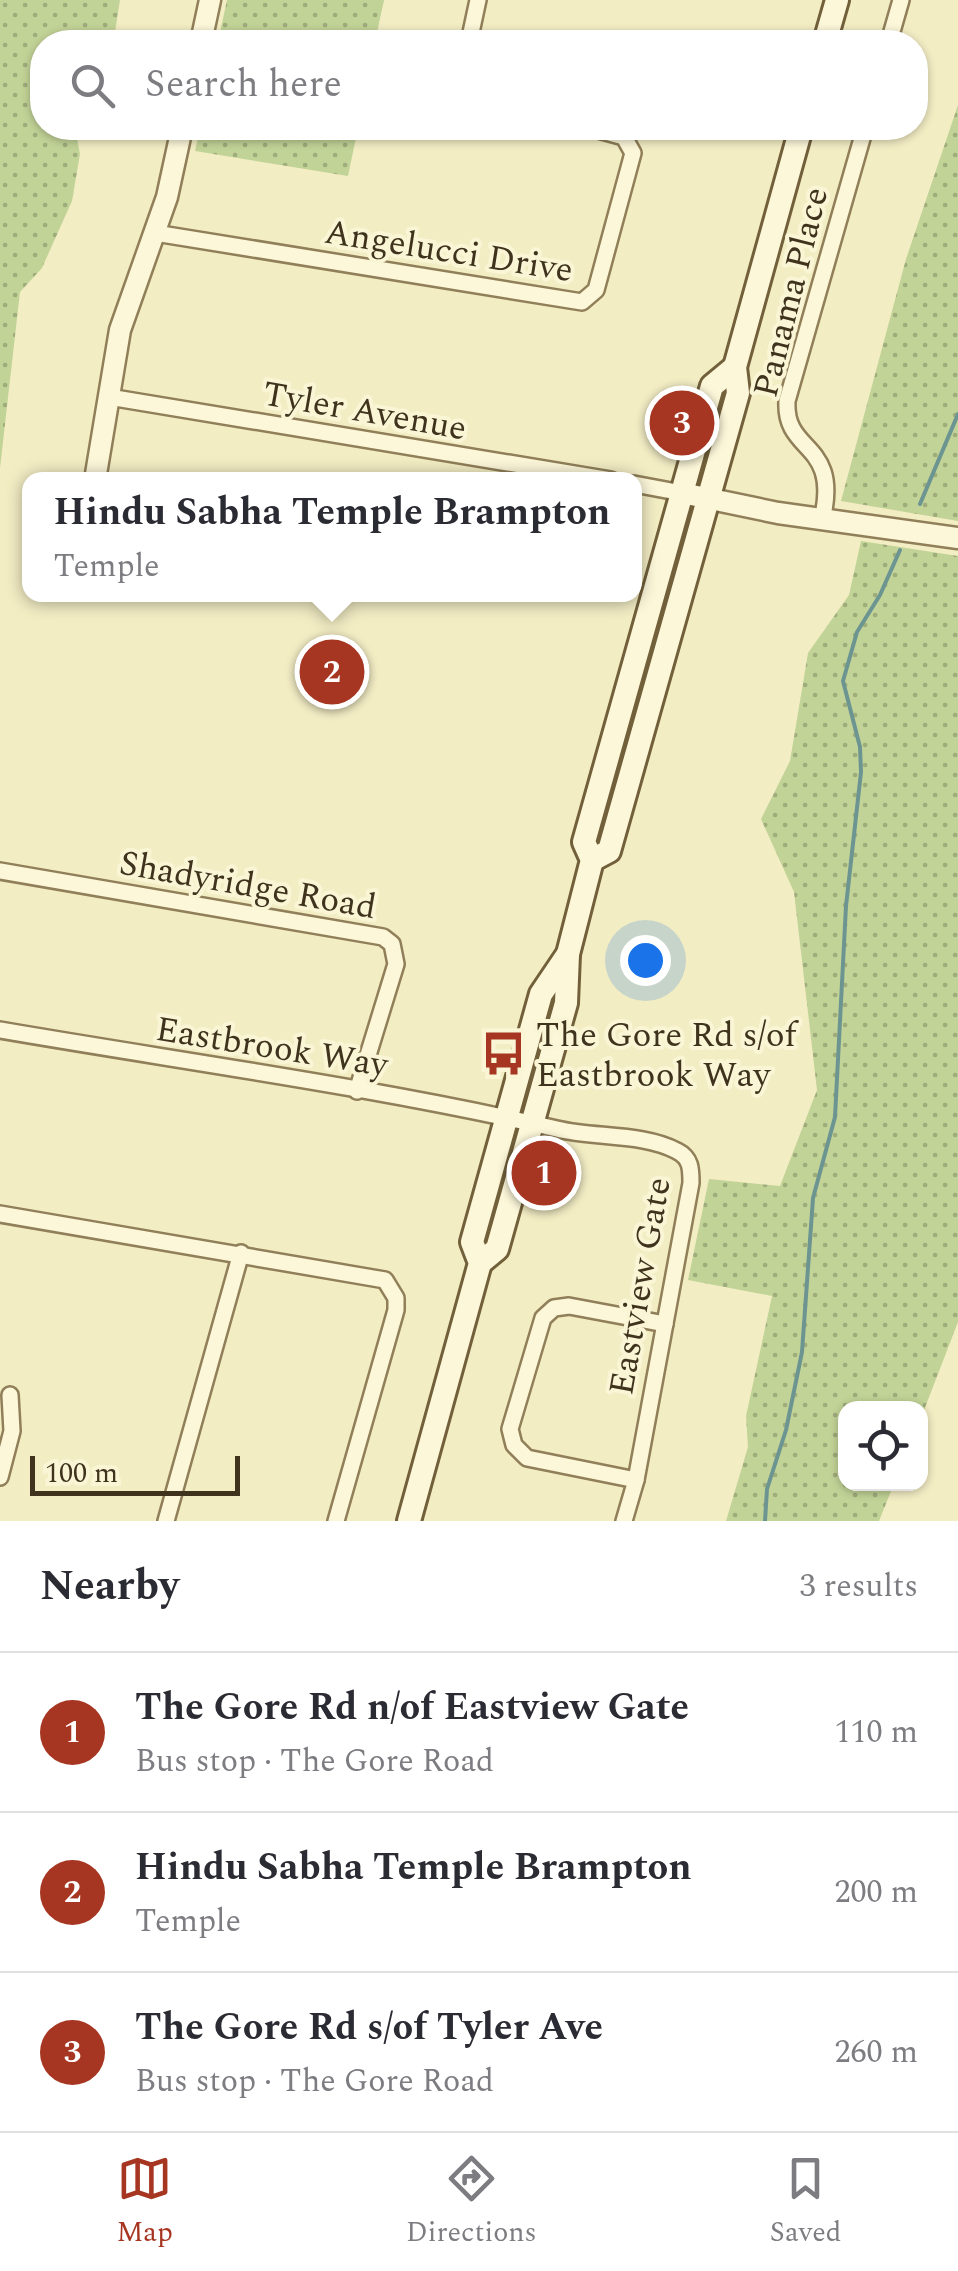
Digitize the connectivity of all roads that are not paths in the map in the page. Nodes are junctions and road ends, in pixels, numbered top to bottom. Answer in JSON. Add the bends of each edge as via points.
{"nodes":[{"id":1,"x":210,"y":0,"type":"edge"},
{"id":2,"x":478,"y":0,"type":"edge"},
{"id":3,"x":837,"y":0,"type":"edge"},
{"id":4,"x":901,"y":0,"type":"edge"},
{"id":5,"x":204,"y":30,"type":"edge"},
{"id":6,"x":472,"y":30,"type":"edge"},
{"id":7,"x":828,"y":30,"type":"edge"},
{"id":8,"x":892,"y":30,"type":"edge"},
{"id":9,"x":179,"y":140,"type":"edge"},
{"id":10,"x":626,"y":140,"type":"edge"},
{"id":11,"x":798,"y":140,"type":"edge"},
{"id":12,"x":862,"y":140,"type":"edge"},
{"id":13,"x":154,"y":233,"type":"junction"},
{"id":14,"x":735,"y":367,"type":"junction"},
{"id":15,"x":109,"y":396,"type":"junction"},
{"id":16,"x":96,"y":472,"type":"edge"},
{"id":17,"x":563,"y":472,"type":"edge"},
{"id":18,"x":642,"y":486,"type":"edge"},
{"id":19,"x":682,"y":494,"type":"junction"},
{"id":20,"x":708,"y":500,"type":"junction"},
{"id":21,"x":822,"y":520,"type":"junction"},
{"id":22,"x":956,"y":538,"type":"edge"},
{"id":23,"x":592,"y":860,"type":"junction"},
{"id":24,"x":0,"y":871,"type":"edge"},
{"id":25,"x":568,"y":954,"type":"junction"},
{"id":26,"x":0,"y":1030,"type":"edge"},
{"id":27,"x":357,"y":1091,"type":"junction"},
{"id":28,"x":507,"y":1116,"type":"junction"},
{"id":29,"x":533,"y":1123,"type":"junction"},
{"id":30,"x":0,"y":1214,"type":"edge"},
{"id":31,"x":241,"y":1253,"type":"junction"},
{"id":32,"x":480,"y":1263,"type":"junction"},
{"id":33,"x":664,"y":1324,"type":"junction"},
{"id":34,"x":10,"y":1395,"type":"dead end"},
{"id":35,"x":0,"y":1478,"type":"edge"},
{"id":36,"x":636,"y":1480,"type":"junction"},
{"id":37,"x":166,"y":1521,"type":"edge"},
{"id":38,"x":336,"y":1521,"type":"edge"},
{"id":39,"x":410,"y":1521,"type":"edge"},
{"id":40,"x":624,"y":1521,"type":"edge"}],
"edges":[{"from":1,"to":5,"type":"street"},
{"from":2,"to":6,"type":"street"},
{"from":3,"to":7,"type":"main road"},
{"from":4,"to":8,"type":"street"},
{"from":9,"to":13,"type":"street"},
{"from":10,"to":13,"type":"street","name":"Angelucci Drive","via":[[634,153],[596,290],[582,302]]},
{"from":11,"to":14,"type":"main road"},
{"from":12,"to":21,"type":"street","name":"Panama Place","via":[[787,401],[790,428],[829,483]]},
{"from":13,"to":15,"type":"street","via":[[124,314]]},
{"from":14,"to":19,"type":"main road","via":[[712,386]]},
{"from":14,"to":20,"type":"main road","via":[[738,392]]},
{"from":15,"to":16,"type":"street"},
{"from":15,"to":17,"type":"street","name":"Tyler Avenue"},
{"from":18,"to":19,"type":"street"},
{"from":19,"to":20,"type":"street"},
{"from":19,"to":23,"type":"main road","via":[[584,842]]},
{"from":20,"to":21,"type":"street"},
{"from":20,"to":23,"type":"main road","via":[[609,851]]},
{"from":21,"to":22,"type":"street"},
{"from":23,"to":25,"type":"main road"},
{"from":24,"to":27,"type":"street","name":"Shadyridge Road","via":[[384,937],[396,964]]},
{"from":25,"to":28,"type":"main road","via":[[541,994]]},
{"from":25,"to":29,"type":"main road","via":[[566,1004]]},
{"from":26,"to":27,"type":"street","name":"Eastbrook Way"},
{"from":27,"to":28,"type":"street","name":"Eastbrook Way"},
{"from":28,"to":29,"type":"street","name":"Eastbrook Way"},
{"from":28,"to":32,"type":"main road","via":[[472,1242]]},
{"from":29,"to":32,"type":"main road","via":[[497,1249]]},
{"from":29,"to":33,"type":"street","name":"Eastview Gate","via":[[657,1144],[688,1160],[691,1183]]},
{"from":30,"to":31,"type":"street"},
{"from":31,"to":37,"type":"street"},
{"from":31,"to":38,"type":"street","via":[[376,1276],[396,1298]]},
{"from":32,"to":39,"type":"main road"},
{"from":33,"to":36,"type":"street","name":"Eastview Gate"},
{"from":33,"to":36,"type":"street","via":[[554,1308],[544,1318],[510,1429],[526,1458]]},
{"from":34,"to":35,"type":"street","via":[[12,1431]]},
{"from":36,"to":40,"type":"street","name":"Eastview Gate"}]}
